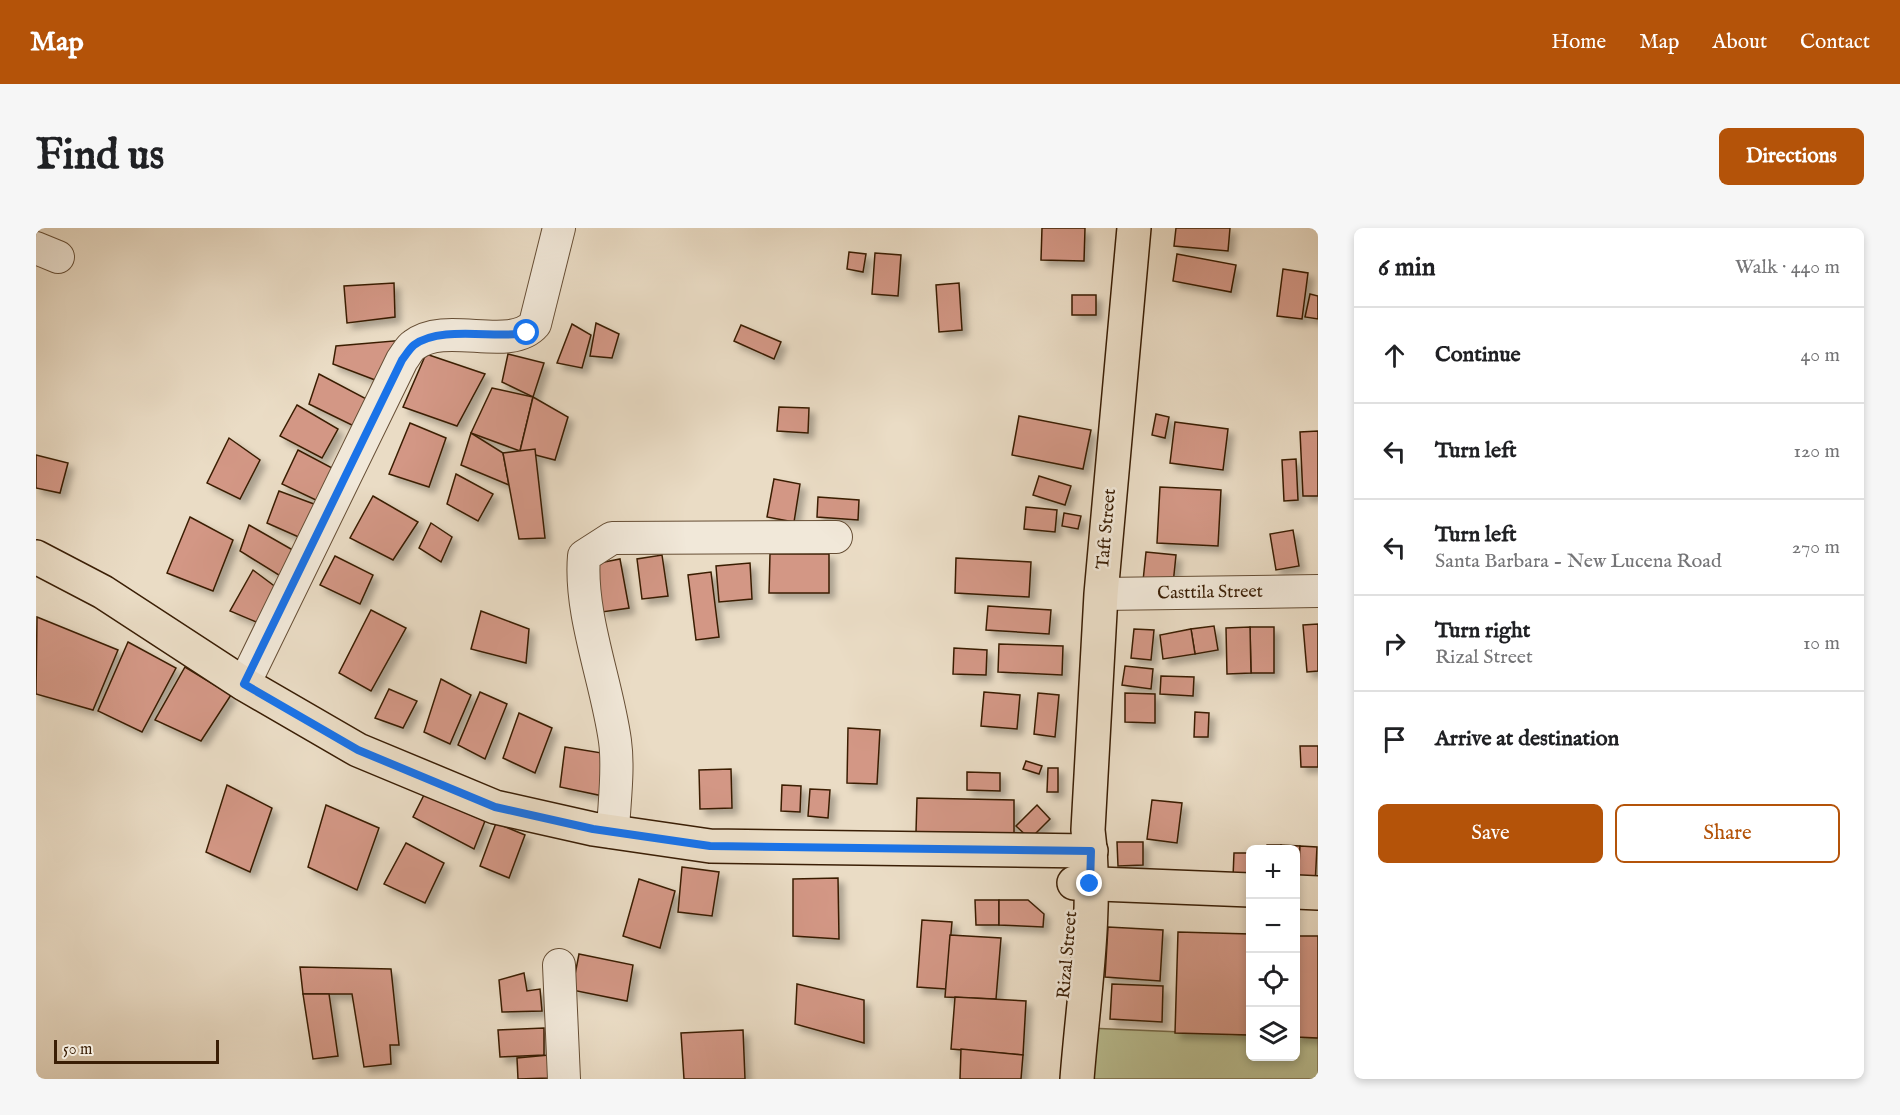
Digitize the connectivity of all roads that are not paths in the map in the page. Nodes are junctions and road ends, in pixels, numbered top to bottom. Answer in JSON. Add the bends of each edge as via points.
{"nodes":[{"id":1,"x":559,"y":228,"type":"edge"},
{"id":2,"x":1134,"y":228,"type":"edge"},
{"id":3,"x":836,"y":537,"type":"dead end"},
{"id":4,"x":36,"y":557,"type":"edge"},
{"id":5,"x":1318,"y":591,"type":"edge"},
{"id":6,"x":1101,"y":594,"type":"junction"},
{"id":7,"x":244,"y":684,"type":"junction"},
{"id":8,"x":613,"y":832,"type":"junction"},
{"id":9,"x":1084,"y":860,"type":"junction"},
{"id":10,"x":1246,"y":889,"type":"edge"},
{"id":11,"x":1300,"y":892,"type":"edge"},
{"id":12,"x":1318,"y":893,"type":"edge"},
{"id":13,"x":559,"y":965,"type":"dead end"},
{"id":14,"x":564,"y":1079,"type":"edge"},
{"id":15,"x":1058,"y":1079,"type":"edge"},
{"id":16,"x":1077,"y":1079,"type":"edge"}],
"edges":[{"from":1,"to":7,"type":"street","via":[[535,324],[527,333],[436,335],[414,345],[402,360]]},
{"from":2,"to":6,"type":"main road","name":"Taft Street"},
{"from":3,"to":8,"type":"street","via":[[612,538],[584,556],[585,596],[615,742]]},
{"from":4,"to":7,"type":"main road","via":[[103,592]]},
{"from":5,"to":6,"type":"street","name":"Casttila Street"},
{"from":6,"to":9,"type":"main road","name":"Taft Street"},
{"from":7,"to":8,"type":"main road","via":[[358,750],[495,807]]},
{"from":8,"to":9,"type":"main road","via":[[710,846]]},
{"from":9,"to":10,"type":"main road"},
{"from":9,"to":15,"type":"main road","name":"Rizal Street"},
{"from":9,"to":16,"type":"main road","name":"Rizal Street"},
{"from":11,"to":12,"type":"main road"},
{"from":13,"to":14,"type":"street"}]}
